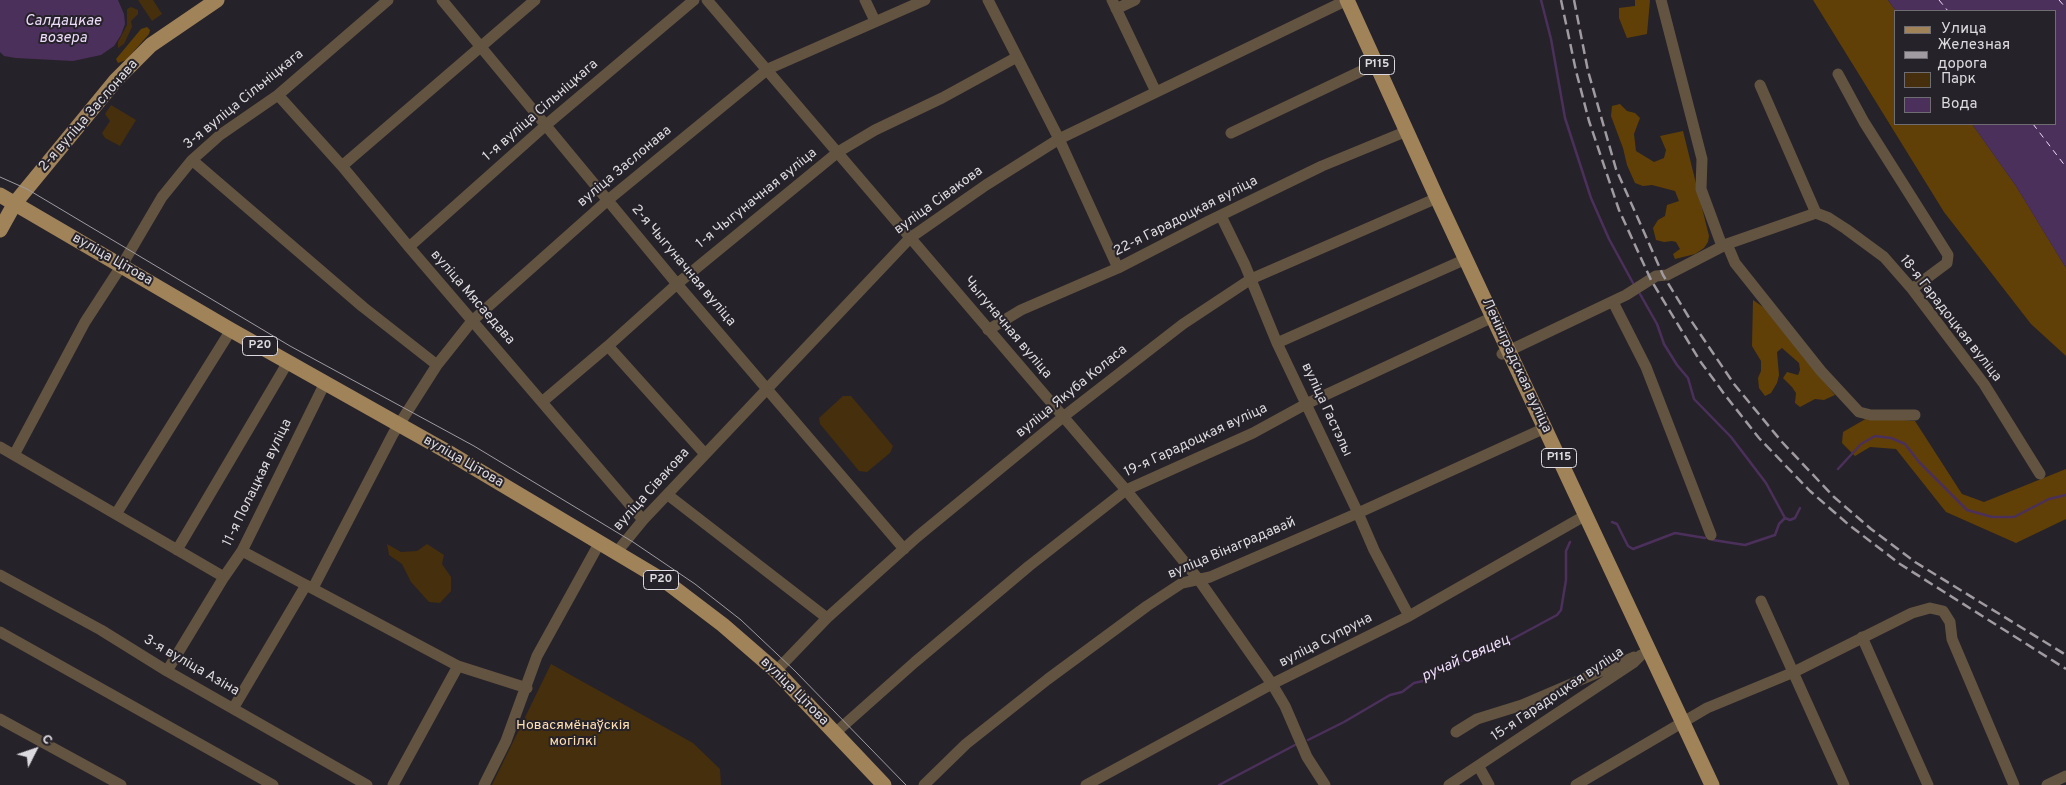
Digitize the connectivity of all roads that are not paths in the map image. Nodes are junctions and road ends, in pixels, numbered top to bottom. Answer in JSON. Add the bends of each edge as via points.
{"nodes":[{"id":1,"x":217,"y":0,"type":"edge"},
{"id":2,"x":388,"y":0,"type":"edge"},
{"id":3,"x":442,"y":0,"type":"edge"},
{"id":4,"x":535,"y":0,"type":"edge"},
{"id":5,"x":694,"y":0,"type":"edge"},
{"id":6,"x":707,"y":0,"type":"edge"},
{"id":7,"x":865,"y":0,"type":"edge"},
{"id":8,"x":925,"y":0,"type":"edge"},
{"id":9,"x":988,"y":0,"type":"edge"},
{"id":10,"x":1135,"y":0,"type":"edge"},
{"id":11,"x":1661,"y":0,"type":"edge"},
{"id":12,"x":1343,"y":1,"type":"edge"},
{"id":13,"x":1114,"y":4,"type":"edge"},
{"id":14,"x":875,"y":21,"type":"junction"},
{"id":15,"x":481,"y":45,"type":"junction"},
{"id":16,"x":1017,"y":57,"type":"junction"},
{"id":17,"x":1372,"y":66,"type":"junction"},
{"id":18,"x":768,"y":69,"type":"junction"},
{"id":19,"x":1838,"y":74,"type":"dead end"},
{"id":20,"x":1760,"y":85,"type":"dead end"},
{"id":21,"x":1156,"y":92,"type":"junction"},
{"id":22,"x":278,"y":95,"type":"junction"},
{"id":23,"x":546,"y":125,"type":"junction"},
{"id":24,"x":1403,"y":132,"type":"junction"},
{"id":25,"x":1231,"y":133,"type":"dead end"},
{"id":26,"x":1059,"y":139,"type":"junction"},
{"id":27,"x":838,"y":152,"type":"junction"},
{"id":28,"x":192,"y":160,"type":"junction"},
{"id":29,"x":342,"y":166,"type":"junction"},
{"id":30,"x":0,"y":195,"type":"edge"},
{"id":31,"x":608,"y":200,"type":"junction"},
{"id":32,"x":1434,"y":200,"type":"junction"},
{"id":33,"x":15,"y":203,"type":"junction"},
{"id":34,"x":1816,"y":213,"type":"junction"},
{"id":35,"x":1221,"y":216,"type":"junction"},
{"id":36,"x":0,"y":230,"type":"edge"},
{"id":37,"x":910,"y":238,"type":"junction"},
{"id":38,"x":1724,"y":245,"type":"junction"},
{"id":39,"x":409,"y":247,"type":"junction"},
{"id":40,"x":1462,"y":261,"type":"junction"},
{"id":41,"x":122,"y":265,"type":"junction"},
{"id":42,"x":1118,"y":268,"type":"junction"},
{"id":43,"x":1251,"y":279,"type":"junction"},
{"id":44,"x":677,"y":284,"type":"junction"},
{"id":45,"x":1912,"y":288,"type":"junction"},
{"id":46,"x":1613,"y":302,"type":"junction"},
{"id":47,"x":1489,"y":318,"type":"junction"},
{"id":48,"x":472,"y":321,"type":"junction"},
{"id":49,"x":231,"y":330,"type":"junction"},
{"id":50,"x":988,"y":330,"type":"junction"},
{"id":51,"x":1277,"y":343,"type":"junction"},
{"id":52,"x":608,"y":346,"type":"junction"},
{"id":53,"x":1505,"y":352,"type":"junction"},
{"id":54,"x":288,"y":362,"type":"junction"},
{"id":55,"x":437,"y":365,"type":"junction"},
{"id":56,"x":325,"y":383,"type":"junction"},
{"id":57,"x":768,"y":388,"type":"junction"},
{"id":58,"x":542,"y":402,"type":"junction"},
{"id":59,"x":1306,"y":404,"type":"junction"},
{"id":60,"x":1916,"y":415,"type":"dead end"},
{"id":61,"x":1063,"y":417,"type":"junction"},
{"id":62,"x":399,"y":425,"type":"junction"},
{"id":63,"x":1541,"y":430,"type":"junction"},
{"id":64,"x":0,"y":447,"type":"edge"},
{"id":65,"x":705,"y":454,"type":"junction"},
{"id":66,"x":14,"y":455,"type":"junction"},
{"id":67,"x":2040,"y":474,"type":"dead end"},
{"id":68,"x":1126,"y":490,"type":"junction"},
{"id":69,"x":668,"y":495,"type":"junction"},
{"id":70,"x":1358,"y":513,"type":"junction"},
{"id":71,"x":116,"y":514,"type":"junction"},
{"id":72,"x":1581,"y":517,"type":"junction"},
{"id":73,"x":643,"y":520,"type":"junction"},
{"id":74,"x":1711,"y":535,"type":"dead end"},
{"id":75,"x":600,"y":542,"type":"junction"},
{"id":76,"x":904,"y":549,"type":"junction"},
{"id":77,"x":177,"y":550,"type":"junction"},
{"id":78,"x":242,"y":551,"type":"junction"},
{"id":79,"x":616,"y":553,"type":"junction"},
{"id":80,"x":0,"y":574,"type":"edge"},
{"id":81,"x":224,"y":577,"type":"junction"},
{"id":82,"x":1199,"y":580,"type":"junction"},
{"id":83,"x":310,"y":587,"type":"junction"},
{"id":84,"x":1761,"y":601,"type":"dead end"},
{"id":85,"x":1409,"y":616,"type":"junction"},
{"id":86,"x":827,"y":618,"type":"junction"},
{"id":87,"x":0,"y":632,"type":"edge"},
{"id":88,"x":1862,"y":637,"type":"junction"},
{"id":89,"x":1645,"y":654,"type":"junction"},
{"id":90,"x":458,"y":666,"type":"junction"},
{"id":91,"x":167,"y":671,"type":"junction"},
{"id":92,"x":776,"y":672,"type":"junction"},
{"id":93,"x":1794,"y":672,"type":"junction"},
{"id":94,"x":1272,"y":684,"type":"junction"},
{"id":95,"x":527,"y":688,"type":"junction"},
{"id":96,"x":234,"y":707,"type":"junction"},
{"id":97,"x":0,"y":719,"type":"edge"},
{"id":98,"x":1678,"y":724,"type":"junction"},
{"id":99,"x":1456,"y":732,"type":"dead end"},
{"id":100,"x":834,"y":734,"type":"junction"},
{"id":101,"x":1478,"y":766,"type":"junction"},
{"id":102,"x":2066,"y":776,"type":"edge"},
{"id":103,"x":1589,"y":782,"type":"edge"},
{"id":104,"x":121,"y":785,"type":"edge"},
{"id":105,"x":273,"y":785,"type":"edge"},
{"id":106,"x":367,"y":785,"type":"edge"},
{"id":107,"x":393,"y":785,"type":"edge"},
{"id":108,"x":484,"y":785,"type":"edge"},
{"id":109,"x":884,"y":785,"type":"edge"},
{"id":110,"x":924,"y":785,"type":"edge"},
{"id":111,"x":1086,"y":785,"type":"edge"},
{"id":112,"x":1325,"y":785,"type":"edge"},
{"id":113,"x":1449,"y":785,"type":"edge"},
{"id":114,"x":1489,"y":785,"type":"edge"},
{"id":115,"x":1576,"y":785,"type":"edge"},
{"id":116,"x":1700,"y":785,"type":"edge"},
{"id":117,"x":1712,"y":785,"type":"edge"},
{"id":118,"x":1844,"y":785,"type":"edge"},
{"id":119,"x":1928,"y":785,"type":"edge"},
{"id":120,"x":2014,"y":785,"type":"edge"},
{"id":121,"x":2047,"y":785,"type":"edge"}],
"edges":[{"from":1,"to":33,"type":"main road","name":"2-я вуліца Заслонава","via":[[151,45],[116,80]]},
{"from":2,"to":22,"type":"street","name":"3-я вуліца Сільніцкага"},
{"from":3,"to":15,"type":"street","name":"2-я Чыгуначная вуліца"},
{"from":4,"to":15,"type":"street"},
{"from":5,"to":23,"type":"street","name":"1-я вуліца Сільніцкага"},
{"from":6,"to":18,"type":"street","name":"Чыгуначная вуліца"},
{"from":7,"to":14,"type":"street"},
{"from":8,"to":14,"type":"street","name":"вуліца Заслонава"},
{"from":9,"to":16,"type":"street"},
{"from":10,"to":13,"type":"street"},
{"from":11,"to":38,"type":"street","via":[[1702,159],[1701,189]]},
{"from":12,"to":17,"type":"main road","name":"Ленінградская вуліца","number":"Р115"},
{"from":12,"to":21,"type":"street","name":"вуліца Сівакова"},
{"from":13,"to":21,"type":"street"},
{"from":14,"to":18,"type":"street","name":"вуліца Заслонава"},
{"from":15,"to":23,"type":"street","name":"2-я Чыгуначная вуліца"},
{"from":15,"to":29,"type":"street"},
{"from":16,"to":26,"type":"street"},
{"from":16,"to":27,"type":"street","name":"1-я Чыгуначная вуліца"},
{"from":17,"to":24,"type":"main road","name":"Ленінградская вуліца","number":"Р115"},
{"from":17,"to":25,"type":"street"},
{"from":18,"to":27,"type":"street","name":"Чыгуначная вуліца"},
{"from":18,"to":31,"type":"street","name":"вуліца Заслонава"},
{"from":19,"to":45,"type":"street","via":[[1864,122],[1948,256],[1947,263]]},
{"from":20,"to":34,"type":"street"},
{"from":21,"to":26,"type":"street","name":"вуліца Сівакова"},
{"from":22,"to":28,"type":"street","name":"3-я вуліца Сільніцкага","via":[[220,135]]},
{"from":22,"to":29,"type":"street","name":"вуліца Мясаедава"},
{"from":23,"to":31,"type":"street","name":"2-я Чыгуначная вуліца"},
{"from":23,"to":39,"type":"street","name":"1-я вуліца Сільніцкага"},
{"from":24,"to":32,"type":"main road","name":"Ленінградская вуліца","number":"Р115"},
{"from":24,"to":35,"type":"street","name":"22-я Гарадоцкая вуліца","via":[[1322,166]]},
{"from":26,"to":37,"type":"street","name":"вуліца Сівакова","via":[[986,184]]},
{"from":26,"to":42,"type":"street"},
{"from":27,"to":37,"type":"street","name":"Чыгуначная вуліца"},
{"from":27,"to":44,"type":"street","name":"1-я Чыгуначная вуліца"},
{"from":28,"to":41,"type":"street","name":"3-я вуліца Сільніцкага","via":[[162,197]]},
{"from":28,"to":55,"type":"street","via":[[363,307]]},
{"from":29,"to":39,"type":"street","name":"вуліца Мясаедава"},
{"from":30,"to":33,"type":"main road","name":"вуліца Цітова","number":"Р20"},
{"from":31,"to":44,"type":"street","name":"2-я Чыгуначная вуліца"},
{"from":31,"to":48,"type":"street","name":"вуліца Заслонава"},
{"from":32,"to":40,"type":"main road","name":"Ленінградская вуліца","number":"Р115"},
{"from":32,"to":43,"type":"street","name":"вуліца Якуба Коласа"},
{"from":33,"to":36,"type":"main road","name":"2-я вуліца Заслонава"},
{"from":33,"to":41,"type":"main road","name":"вуліца Цітова","number":"Р20"},
{"from":34,"to":38,"type":"street"},
{"from":34,"to":45,"type":"street","name":"18-я Гарадоцкая вуліца","via":[[1835,222],[1884,257]]},
{"from":35,"to":42,"type":"street","name":"22-я Гарадоцкая вуліца"},
{"from":35,"to":43,"type":"street","name":"вуліца Гастэлы"},
{"from":37,"to":50,"type":"street","name":"Чыгуначная вуліца"},
{"from":37,"to":57,"type":"street","name":"вуліца Сівакова"},
{"from":38,"to":46,"type":"street","via":[[1668,275],[1656,276]]},
{"from":38,"to":60,"type":"street","via":[[1735,263],[1859,412]]},
{"from":39,"to":48,"type":"street","name":"вуліца Мясаедава"},
{"from":40,"to":47,"type":"main road","name":"Ленінградская вуліца","number":"Р115"},
{"from":40,"to":51,"type":"street"},
{"from":41,"to":49,"type":"main road","name":"вуліца Цітова","number":"Р20"},
{"from":41,"to":66,"type":"street","name":"3-я вуліца Сільніцкага","via":[[85,322]]},
{"from":42,"to":50,"type":"street","name":"22-я Гарадоцкая вуліца","via":[[1021,310]]},
{"from":43,"to":51,"type":"street","name":"вуліца Гастэлы"},
{"from":43,"to":61,"type":"street","name":"вуліца Якуба Коласа","via":[[1183,324]]},
{"from":44,"to":52,"type":"street","name":"1-я Чыгуначная вуліца"},
{"from":44,"to":57,"type":"street","name":"2-я Чыгуначная вуліца"},
{"from":45,"to":67,"type":"street","name":"18-я Гарадоцкая вуліца","via":[[1984,384]]},
{"from":46,"to":53,"type":"street"},
{"from":46,"to":74,"type":"street","via":[[1646,367]]},
{"from":47,"to":53,"type":"main road","name":"Ленінградская вуліца","number":"Р115"},
{"from":47,"to":59,"type":"street","name":"19-я Гарадоцкая вуліца"},
{"from":48,"to":55,"type":"street","name":"вуліца Заслонава"},
{"from":48,"to":58,"type":"street","name":"вуліца Мясаедава"},
{"from":49,"to":54,"type":"main road","name":"вуліца Цітова","number":"Р20"},
{"from":49,"to":71,"type":"street"},
{"from":50,"to":61,"type":"street","name":"Чыгуначная вуліца"},
{"from":51,"to":59,"type":"street","name":"вуліца Гастэлы"},
{"from":52,"to":58,"type":"street","name":"1-я Чыгуначная вуліца"},
{"from":52,"to":65,"type":"street"},
{"from":53,"to":63,"type":"main road","name":"Ленінградская вуліца","number":"Р115"},
{"from":54,"to":56,"type":"main road","name":"вуліца Цітова","number":"Р20"},
{"from":54,"to":77,"type":"street"},
{"from":55,"to":62,"type":"street","name":"вуліца Заслонава"},
{"from":56,"to":62,"type":"main road","name":"вуліца Цітова","number":"Р20"},
{"from":56,"to":78,"type":"street","name":"11-я Полацкая вуліца"},
{"from":57,"to":65,"type":"street","name":"вуліца Сівакова"},
{"from":57,"to":76,"type":"street","name":"2-я Чыгуначная вуліца"},
{"from":58,"to":73,"type":"street","name":"вуліца Мясаедава"},
{"from":59,"to":68,"type":"street","name":"19-я Гарадоцкая вуліца","via":[[1253,433]]},
{"from":59,"to":70,"type":"street","name":"вуліца Гастэлы"},
{"from":61,"to":68,"type":"street","name":"Чыгуначная вуліца"},
{"from":61,"to":76,"type":"street","name":"вуліца Якуба Коласа"},
{"from":62,"to":75,"type":"main road","name":"вуліца Цітова","number":"Р20"},
{"from":62,"to":83,"type":"street","name":"вуліца Заслонава"},
{"from":63,"to":70,"type":"street","name":"вуліца Вінаградавай"},
{"from":63,"to":72,"type":"main road","name":"Ленінградская вуліца","number":"Р115"},
{"from":64,"to":66,"type":"street"},
{"from":65,"to":69,"type":"street","name":"вуліца Сівакова"},
{"from":66,"to":71,"type":"street"},
{"from":68,"to":82,"type":"street","name":"Чыгуначная вуліца"},
{"from":68,"to":100,"type":"street","name":"19-я Гарадоцкая вуліца","via":[[914,662]]},
{"from":69,"to":73,"type":"street","name":"вуліца Сівакова"},
{"from":69,"to":86,"type":"street"},
{"from":70,"to":82,"type":"street","name":"вуліца Вінаградавай"},
{"from":70,"to":85,"type":"street","name":"вуліца Гастэлы"},
{"from":71,"to":77,"type":"street"},
{"from":72,"to":85,"type":"street","name":"вуліца Супруна"},
{"from":72,"to":89,"type":"main road","name":"Ленінградская вуліца","number":"Р115"},
{"from":73,"to":79,"type":"street","name":"вуліца Сівакова"},
{"from":75,"to":79,"type":"main road","name":"вуліца Цітова","number":"Р20"},
{"from":75,"to":95,"type":"street","via":[[544,642]]},
{"from":76,"to":86,"type":"street","name":"вуліца Якуба Коласа"},
{"from":77,"to":81,"type":"street"},
{"from":78,"to":81,"type":"street","name":"11-я Полацкая вуліца"},
{"from":78,"to":83,"type":"street"},
{"from":79,"to":92,"type":"main road","name":"вуліца Цітова","number":"Р20","via":[[688,598]]},
{"from":80,"to":91,"type":"street","name":"3-я вуліца Азіна"},
{"from":81,"to":91,"type":"street","name":"11-я Полацкая вуліца"},
{"from":82,"to":94,"type":"street","name":"Чыгуначная вуліца"},
{"from":82,"to":110,"type":"street","name":"вуліца Вінаградавай","via":[[1182,583],[1071,662],[966,744]]},
{"from":83,"to":90,"type":"street"},
{"from":83,"to":96,"type":"street","name":"вуліца Заслонава"},
{"from":84,"to":93,"type":"street"},
{"from":85,"to":94,"type":"street","name":"вуліца Супруна"},
{"from":86,"to":92,"type":"street","name":"вуліца Якуба Коласа"},
{"from":87,"to":105,"type":"street"},
{"from":88,"to":93,"type":"street"},
{"from":88,"to":119,"type":"street"},
{"from":88,"to":120,"type":"street","via":[[1912,612],[1930,608],[1943,611]]},
{"from":89,"to":98,"type":"main road","name":"Ленінградская вуліца","number":"Р115"},
{"from":89,"to":99,"type":"street","name":"15-я Гарадоцкая вуліца","via":[[1477,719]]},
{"from":89,"to":101,"type":"street","name":"15-я Гарадоцкая вуліца"},
{"from":90,"to":95,"type":"street"},
{"from":90,"to":107,"type":"street"},
{"from":91,"to":96,"type":"street","name":"3-я вуліца Азіна"},
{"from":92,"to":100,"type":"main road","name":"вуліца Цітова","number":"Р20"},
{"from":93,"to":98,"type":"street","via":[[1707,708]]},
{"from":93,"to":118,"type":"street"},
{"from":94,"to":111,"type":"street","name":"вуліца Супруна"},
{"from":94,"to":112,"type":"street","name":"Чыгуначная вуліца","via":[[1286,706],[1307,757]]},
{"from":95,"to":108,"type":"street"},
{"from":96,"to":106,"type":"street","name":"3-я вуліца Азіна"},
{"from":97,"to":104,"type":"street"},
{"from":98,"to":103,"type":"street"},
{"from":98,"to":116,"type":"main road","name":"Ленінградская вуліца","number":"Р115"},
{"from":98,"to":117,"type":"main road","name":"Ленінградская вуліца","number":"Р115"},
{"from":100,"to":109,"type":"main road","name":"вуліца Цітова","number":"Р20"},
{"from":101,"to":113,"type":"street","name":"15-я Гарадоцкая вуліца"},
{"from":101,"to":114,"type":"street"},
{"from":102,"to":121,"type":"street"},
{"from":103,"to":115,"type":"street"}]}
